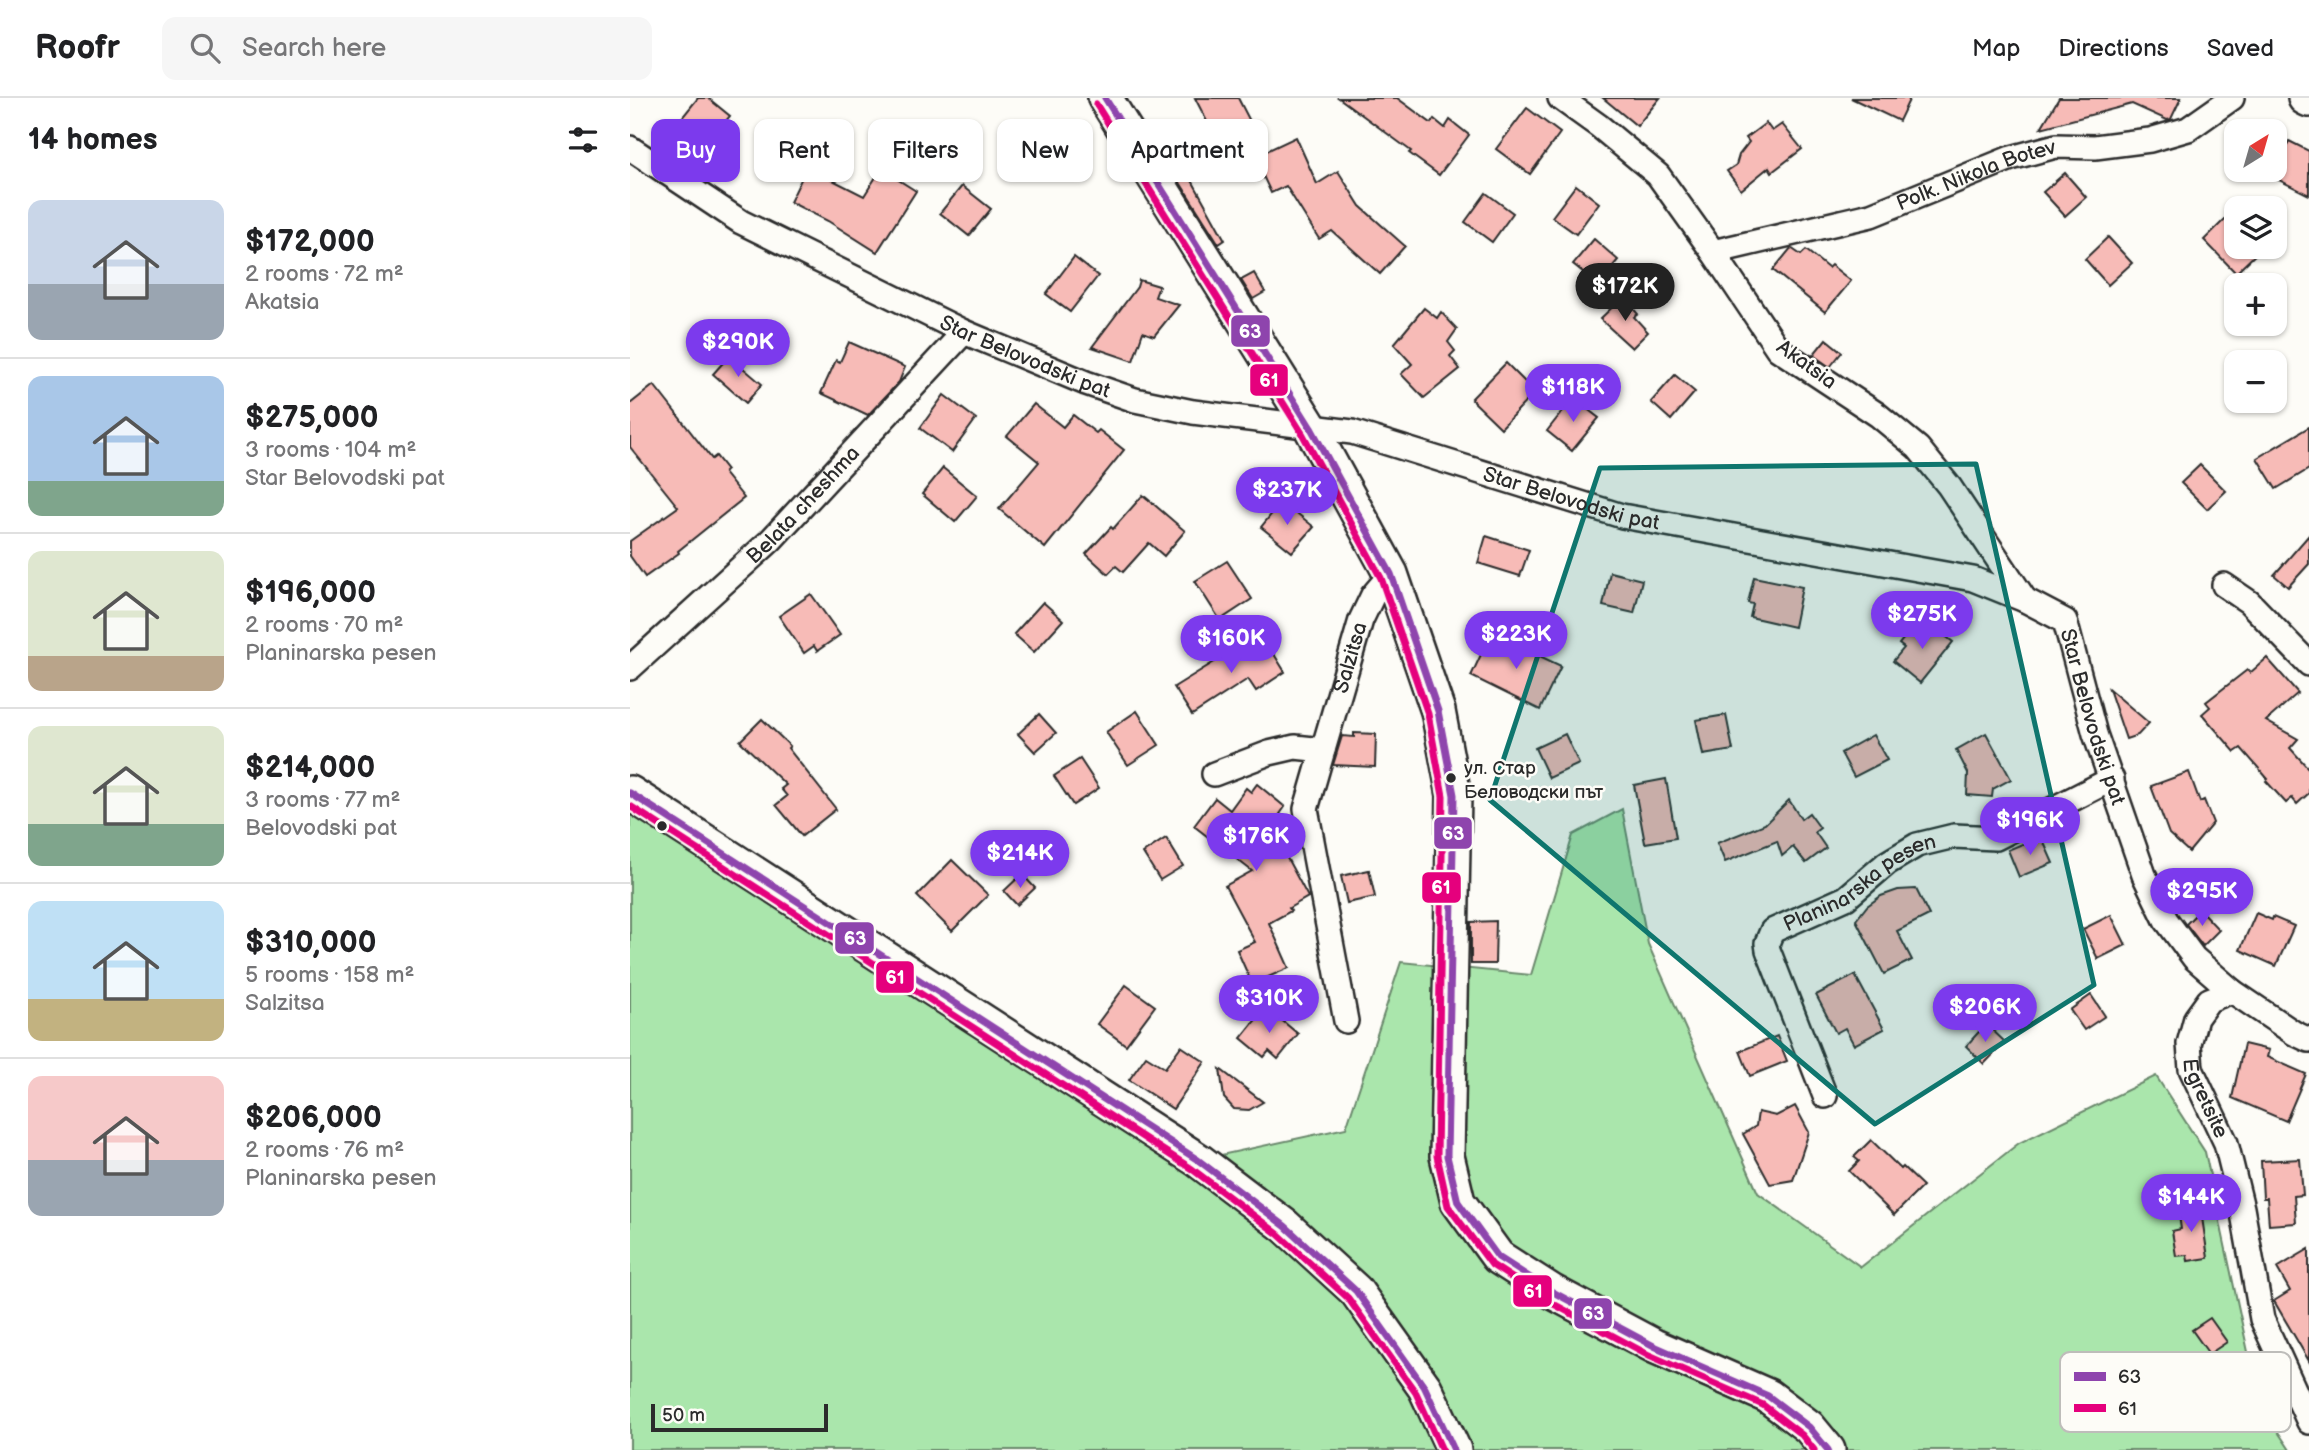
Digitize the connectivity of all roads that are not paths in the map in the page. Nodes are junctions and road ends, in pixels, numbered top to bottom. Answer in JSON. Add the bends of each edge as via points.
{"nodes":[{"id":1,"x":1105,"y":98,"type":"edge"},
{"id":2,"x":1560,"y":98,"type":"edge"},
{"id":3,"x":2232,"y":98,"type":"edge"},
{"id":4,"x":630,"y":148,"type":"edge"},
{"id":5,"x":1713,"y":252,"type":"junction"},
{"id":6,"x":964,"y":332,"type":"junction"},
{"id":7,"x":1311,"y":428,"type":"junction"},
{"id":8,"x":1391,"y":574,"type":"junction"},
{"id":9,"x":2224,"y":585,"type":"dead end"},
{"id":10,"x":2025,"y":600,"type":"junction"},
{"id":11,"x":2309,"y":664,"type":"edge"},
{"id":12,"x":630,"y":668,"type":"edge"},
{"id":13,"x":1323,"y":750,"type":"junction"},
{"id":14,"x":1214,"y":775,"type":"dead end"},
{"id":15,"x":2112,"y":779,"type":"junction"},
{"id":16,"x":630,"y":793,"type":"edge"},
{"id":17,"x":2232,"y":991,"type":"junction"},
{"id":18,"x":1346,"y":1021,"type":"dead end"},
{"id":19,"x":2309,"y":1040,"type":"edge"},
{"id":20,"x":1825,"y":1096,"type":"dead end"},
{"id":21,"x":2277,"y":1352,"type":"edge"},
{"id":22,"x":2291,"y":1383,"type":"edge"},
{"id":23,"x":2309,"y":1422,"type":"edge"},
{"id":24,"x":1454,"y":1450,"type":"edge"},
{"id":25,"x":1828,"y":1450,"type":"edge"}],
"edges":[{"from":1,"to":7,"type":"street"},
{"from":2,"to":5,"type":"street","name":"Akatsia","via":[[1658,175]]},
{"from":3,"to":5,"type":"street","name":"Polk. Nikola Botev","via":[[2188,129],[2150,140],[2056,146],[2011,158],[1871,215]]},
{"from":4,"to":6,"type":"street","name":"Star Belovodski pat","via":[[741,222]]},
{"from":5,"to":10,"type":"street","name":"Akatsia","via":[[1778,349],[1878,415],[1918,448]]},
{"from":6,"to":7,"type":"street","name":"Star Belovodski pat","via":[[1135,400]]},
{"from":6,"to":12,"type":"street","name":"Belata cheshma","via":[[770,541]]},
{"from":7,"to":8,"type":"street"},
{"from":7,"to":10,"type":"street","name":"Star Belovodski pat","via":[[1352,432],[1622,516],[1973,579]]},
{"from":8,"to":13,"type":"street","name":"Salzitsa","via":[[1373,595],[1361,621]]},
{"from":8,"to":25,"type":"street","via":[[1438,711],[1454,795],[1447,1156],[1458,1202],[1498,1257],[1654,1346],[1768,1396],[1810,1427]]},
{"from":9,"to":11,"type":"street","via":[[2249,603]]},
{"from":10,"to":15,"type":"street","name":"Star Belovodski pat","via":[[2065,621]]},
{"from":13,"to":14,"type":"street","via":[[1295,747]]},
{"from":13,"to":18,"type":"street","name":"Salzitsa","via":[[1306,809]]},
{"from":15,"to":17,"type":"street","name":"Star Belovodski pat","via":[[2144,876],[2165,920],[2194,958]]},
{"from":15,"to":20,"type":"street","name":"Planinarska pesen","via":[[1996,838],[1954,836],[1917,845],[1887,863],[1846,898],[1772,931],[1768,950]]},
{"from":16,"to":24,"type":"street","via":[[1198,1160],[1285,1226],[1356,1291],[1425,1388]]},
{"from":17,"to":19,"type":"street","name":"Star Belovodski pat"},
{"from":17,"to":21,"type":"street","name":"Egretsite","via":[[2209,1000],[2196,1018],[2189,1044],[2191,1069],[2227,1143],[2262,1319]]},
{"from":22,"to":23,"type":"street","name":"Egretsite"}]}
